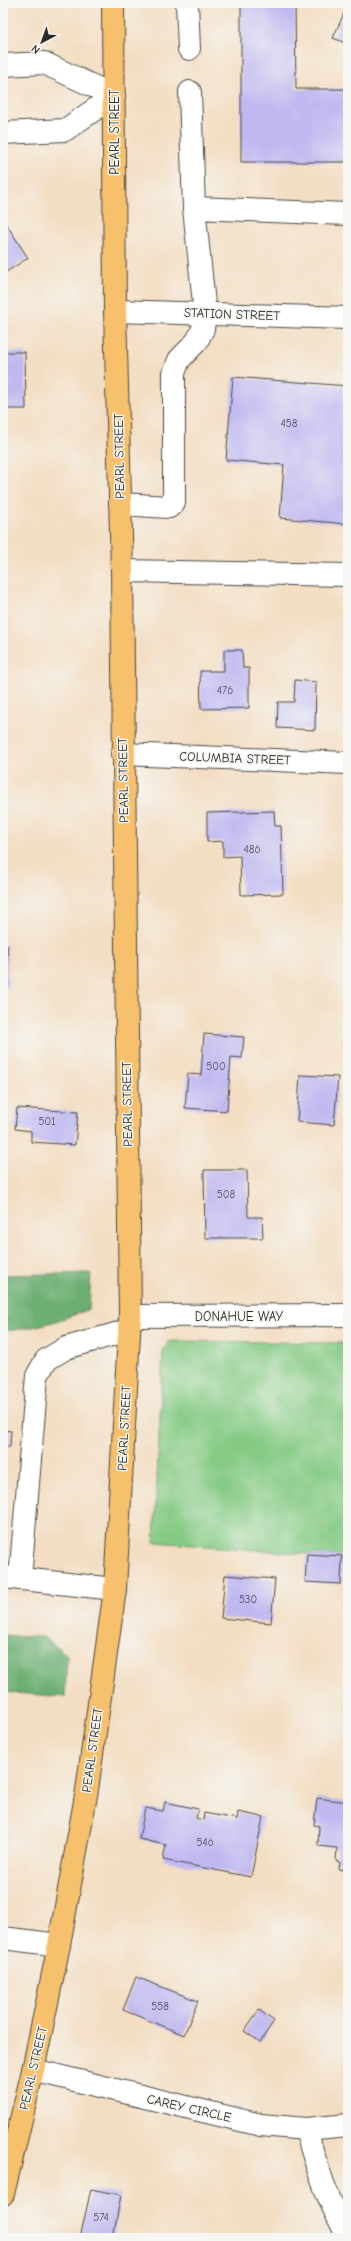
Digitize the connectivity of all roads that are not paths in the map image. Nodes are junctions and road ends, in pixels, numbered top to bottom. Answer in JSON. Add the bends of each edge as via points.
{"nodes":[{"id":1,"x":113,"y":3,"type":"edge"},
{"id":2,"x":187,"y":3,"type":"edge"},
{"id":3,"x":189,"y":49,"type":"dead end"},
{"id":4,"x":3,"y":65,"type":"edge"},
{"id":5,"x":190,"y":92,"type":"dead end"},
{"id":6,"x":114,"y":96,"type":"junction"},
{"id":7,"x":3,"y":133,"type":"edge"},
{"id":8,"x":194,"y":208,"type":"junction"},
{"id":9,"x":348,"y":214,"type":"edge"},
{"id":10,"x":115,"y":311,"type":"junction"},
{"id":11,"x":205,"y":313,"type":"junction"},
{"id":12,"x":348,"y":318,"type":"edge"},
{"id":13,"x":120,"y":504,"type":"junction"},
{"id":14,"x":122,"y":571,"type":"junction"},
{"id":15,"x":348,"y":576,"type":"edge"},
{"id":16,"x":122,"y":754,"type":"junction"},
{"id":17,"x":348,"y":763,"type":"edge"},
{"id":18,"x":348,"y":1315,"type":"edge"},
{"id":19,"x":129,"y":1323,"type":"junction"},
{"id":20,"x":12,"y":1578,"type":"edge"},
{"id":21,"x":115,"y":1589,"type":"junction"},
{"id":22,"x":3,"y":1938,"type":"edge"},
{"id":23,"x":60,"y":1945,"type":"junction"},
{"id":24,"x":33,"y":2070,"type":"junction"},
{"id":25,"x":348,"y":2125,"type":"edge"},
{"id":26,"x":306,"y":2129,"type":"junction"},
{"id":27,"x":3,"y":2194,"type":"edge"},
{"id":28,"x":348,"y":2236,"type":"edge"}],
"edges":[{"from":1,"to":6,"type":"main road","name":"PEARL STREET"},
{"from":2,"to":3,"type":"street"},
{"from":4,"to":6,"type":"street","via":[[44,63]]},
{"from":5,"to":8,"type":"street"},
{"from":6,"to":7,"type":"street","via":[[65,130]]},
{"from":6,"to":10,"type":"main road","name":"PEARL STREET"},
{"from":8,"to":9,"type":"street"},
{"from":8,"to":11,"type":"street"},
{"from":10,"to":11,"type":"street","name":"STATION STREET"},
{"from":10,"to":13,"type":"main road","name":"PEARL STREET"},
{"from":11,"to":12,"type":"street","name":"STATION STREET"},
{"from":11,"to":13,"type":"street","via":[[200,336],[179,360],[174,373],[174,502],[169,507]]},
{"from":13,"to":14,"type":"main road","name":"PEARL STREET"},
{"from":14,"to":15,"type":"street"},
{"from":14,"to":16,"type":"main road","name":"PEARL STREET"},
{"from":16,"to":17,"type":"street","name":"COLUMBIA STREET"},
{"from":16,"to":19,"type":"main road","name":"PEARL STREET"},
{"from":18,"to":19,"type":"street","name":"DONAHUE WAY"},
{"from":19,"to":20,"type":"street","name":"DONAHUE WAY","via":[[66,1348],[46,1360],[37,1376]]},
{"from":19,"to":21,"type":"main road","name":"PEARL STREET"},
{"from":20,"to":21,"type":"street"},
{"from":21,"to":23,"type":"main road","name":"PEARL STREET","via":[[87,1790]]},
{"from":22,"to":23,"type":"street"},
{"from":23,"to":24,"type":"main road","name":"PEARL STREET"},
{"from":24,"to":26,"type":"street","name":"CAREY CIRCLE","via":[[217,2116],[261,2125]]},
{"from":24,"to":27,"type":"main road","name":"PEARL STREET"},
{"from":25,"to":26,"type":"street","name":"CAREY CIRCLE"},
{"from":26,"to":28,"type":"street","via":[[317,2170],[335,2214]]}]}
